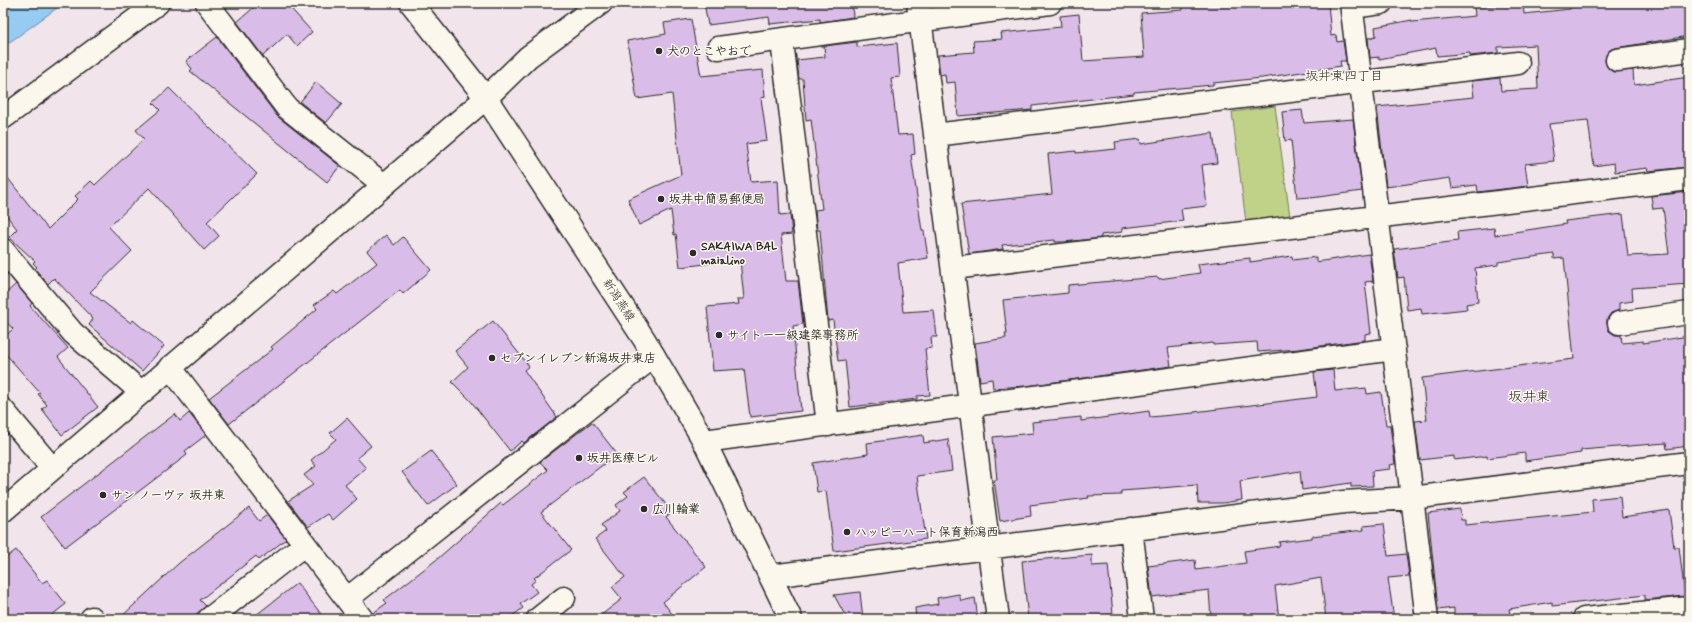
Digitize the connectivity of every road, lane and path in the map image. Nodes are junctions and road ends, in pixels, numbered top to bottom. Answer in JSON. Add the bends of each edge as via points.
{"nodes":[{"id":1,"x":158,"y":3,"type":"edge"},
{"id":2,"x":206,"y":3,"type":"edge"},
{"id":3,"x":411,"y":3,"type":"edge"},
{"id":4,"x":601,"y":3,"type":"edge"},
{"id":5,"x":1050,"y":3,"type":"edge"},
{"id":6,"x":1381,"y":3,"type":"edge"},
{"id":7,"x":1351,"y":5,"type":"edge"},
{"id":8,"x":919,"y":12,"type":"edge"},
{"id":9,"x":782,"y":41,"type":"junction"},
{"id":10,"x":718,"y":48,"type":"dead end"},
{"id":11,"x":1689,"y":50,"type":"edge"},
{"id":12,"x":1617,"y":60,"type":"dead end"},
{"id":13,"x":1518,"y":63,"type":"dead end"},
{"id":14,"x":1361,"y":83,"type":"junction"},
{"id":15,"x":486,"y":98,"type":"junction"},
{"id":16,"x":3,"y":118,"type":"edge"},
{"id":17,"x":935,"y":135,"type":"junction"},
{"id":18,"x":1689,"y":179,"type":"edge"},
{"id":19,"x":384,"y":185,"type":"junction"},
{"id":20,"x":1378,"y":216,"type":"junction"},
{"id":21,"x":3,"y":250,"type":"edge"},
{"id":22,"x":953,"y":268,"type":"junction"},
{"id":23,"x":1689,"y":313,"type":"edge"},
{"id":24,"x":1619,"y":323,"type":"dead end"},
{"id":25,"x":1394,"y":349,"type":"junction"},
{"id":26,"x":654,"y":356,"type":"junction"},
{"id":27,"x":170,"y":367,"type":"junction"},
{"id":28,"x":141,"y":392,"type":"junction"},
{"id":29,"x":970,"y":406,"type":"junction"},
{"id":30,"x":3,"y":410,"type":"edge"},
{"id":31,"x":828,"y":425,"type":"junction"},
{"id":32,"x":704,"y":441,"type":"junction"},
{"id":33,"x":1689,"y":463,"type":"edge"},
{"id":34,"x":52,"y":468,"type":"junction"},
{"id":35,"x":1412,"y":498,"type":"junction"},
{"id":36,"x":3,"y":511,"type":"edge"},
{"id":37,"x":1131,"y":529,"type":"junction"},
{"id":38,"x":305,"y":544,"type":"junction"},
{"id":39,"x":989,"y":548,"type":"junction"},
{"id":40,"x":771,"y":576,"type":"junction"},
{"id":41,"x":564,"y":598,"type":"dead end"},
{"id":42,"x":347,"y":599,"type":"junction"},
{"id":43,"x":1689,"y":608,"type":"edge"},
{"id":44,"x":1636,"y":616,"type":"edge"},
{"id":45,"x":209,"y":619,"type":"edge"},
{"id":46,"x":362,"y":619,"type":"edge"},
{"id":47,"x":538,"y":619,"type":"edge"},
{"id":48,"x":791,"y":619,"type":"edge"},
{"id":49,"x":998,"y":619,"type":"edge"},
{"id":50,"x":1142,"y":619,"type":"edge"},
{"id":51,"x":1427,"y":619,"type":"edge"},
{"id":52,"x":1584,"y":619,"type":"edge"}],
"edges":[{"from":1,"to":16,"type":"street"},
{"from":2,"to":19,"type":"street","via":[[287,108]]},
{"from":3,"to":15,"type":"street","name":"新潟燕線"},
{"from":4,"to":15,"type":"street","via":[[528,57]]},
{"from":5,"to":8,"type":"street"},
{"from":6,"to":7,"type":"street"},
{"from":7,"to":14,"type":"street"},
{"from":8,"to":9,"type":"street"},
{"from":8,"to":17,"type":"street"},
{"from":9,"to":10,"type":"street"},
{"from":9,"to":31,"type":"street"},
{"from":11,"to":12,"type":"street"},
{"from":13,"to":14,"type":"street"},
{"from":14,"to":17,"type":"street"},
{"from":14,"to":20,"type":"street"},
{"from":15,"to":19,"type":"street"},
{"from":15,"to":26,"type":"street","name":"新潟燕線"},
{"from":17,"to":22,"type":"street"},
{"from":18,"to":20,"type":"street"},
{"from":19,"to":27,"type":"street"},
{"from":20,"to":22,"type":"street"},
{"from":20,"to":25,"type":"street"},
{"from":21,"to":28,"type":"street","via":[[73,333]]},
{"from":22,"to":29,"type":"street"},
{"from":23,"to":24,"type":"street"},
{"from":25,"to":29,"type":"street"},
{"from":25,"to":35,"type":"street"},
{"from":26,"to":32,"type":"street","name":"新潟燕線"},
{"from":26,"to":42,"type":"street"},
{"from":27,"to":28,"type":"street"},
{"from":27,"to":38,"type":"street"},
{"from":28,"to":34,"type":"street"},
{"from":29,"to":31,"type":"street"},
{"from":29,"to":39,"type":"street"},
{"from":30,"to":34,"type":"street"},
{"from":31,"to":32,"type":"street"},
{"from":32,"to":40,"type":"street","name":"新潟燕線"},
{"from":33,"to":35,"type":"street"},
{"from":34,"to":36,"type":"street"},
{"from":35,"to":37,"type":"street","via":[[1344,502]]},
{"from":35,"to":51,"type":"street"},
{"from":37,"to":39,"type":"street"},
{"from":37,"to":50,"type":"street"},
{"from":38,"to":42,"type":"street"},
{"from":38,"to":45,"type":"street"},
{"from":39,"to":40,"type":"street"},
{"from":39,"to":49,"type":"street"},
{"from":40,"to":48,"type":"street","name":"新潟燕線"},
{"from":41,"to":47,"type":"street"},
{"from":42,"to":46,"type":"street"},
{"from":43,"to":44,"type":"street"},
{"from":44,"to":52,"type":"street"}]}
